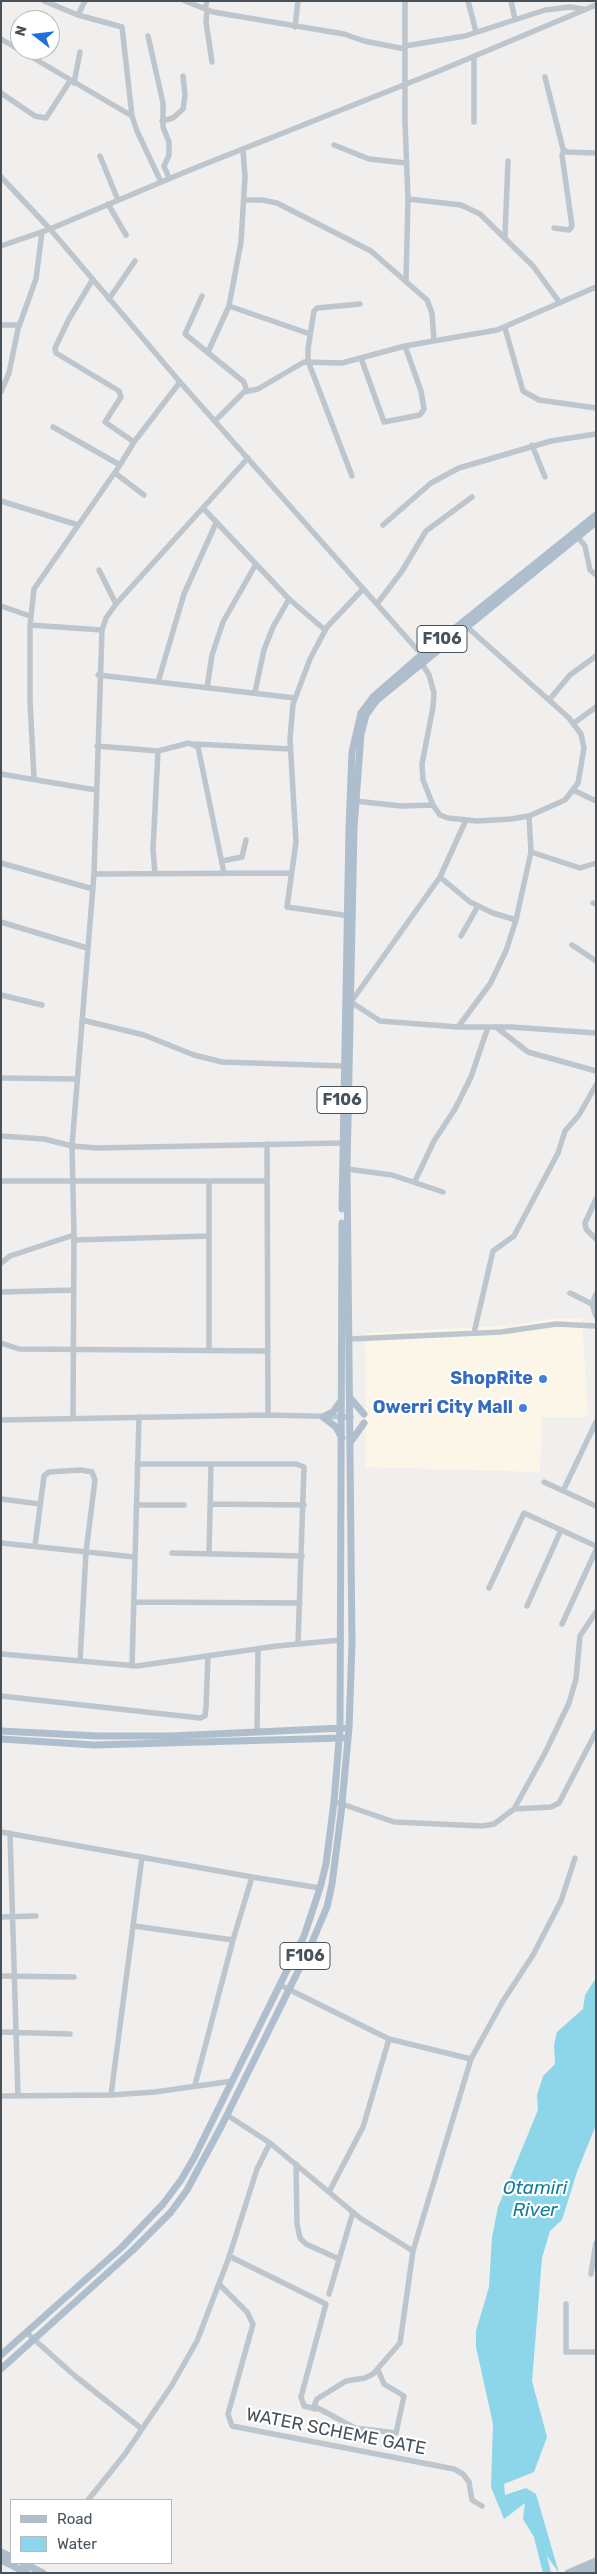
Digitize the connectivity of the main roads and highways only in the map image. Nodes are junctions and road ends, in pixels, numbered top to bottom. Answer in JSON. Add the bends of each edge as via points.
{"nodes":[{"id":1,"x":596,"y":515,"type":"edge"},
{"id":2,"x":596,"y":522,"type":"edge"},
{"id":3,"x":422,"y":659,"type":"junction"},
{"id":4,"x":351,"y":829,"type":"junction"},
{"id":5,"x":350,"y":916,"type":"junction"},
{"id":6,"x":346,"y":1090,"type":"junction"},
{"id":7,"x":345,"y":1220,"type":"junction"},
{"id":8,"x":350,"y":1399,"type":"junction"},
{"id":9,"x":342,"y":1400,"type":"junction"},
{"id":10,"x":364,"y":1414,"type":"dead end"},
{"id":11,"x":364,"y":1423,"type":"dead end"},
{"id":12,"x":342,"y":1438,"type":"junction"},
{"id":13,"x":351,"y":1442,"type":"junction"},
{"id":14,"x":340,"y":1728,"type":"junction"},
{"id":15,"x":349,"y":1728,"type":"junction"},
{"id":16,"x":1,"y":1730,"type":"edge"},
{"id":17,"x":339,"y":1738,"type":"junction"},
{"id":18,"x":348,"y":1738,"type":"junction"},
{"id":19,"x":1,"y":1739,"type":"edge"},
{"id":20,"x":1,"y":2355,"type":"edge"},
{"id":21,"x":1,"y":2369,"type":"edge"},
{"id":22,"x":1,"y":2560,"type":"edge"},
{"id":23,"x":596,"y":2561,"type":"edge"},
{"id":24,"x":25,"y":2564,"type":"edge"},
{"id":25,"x":596,"y":2568,"type":"edge"},
{"id":26,"x":27,"y":2573,"type":"edge"},
{"id":27,"x":43,"y":2573,"type":"edge"},
{"id":28,"x":568,"y":2573,"type":"edge"},
{"id":29,"x":583,"y":2573,"type":"edge"}],
"edges":[{"from":1,"to":3,"type":"main road","number":"F106"},
{"from":2,"to":3,"type":"main road","number":"F106"},
{"from":3,"to":4,"type":"main road","number":"F106","via":[[377,700],[366,715],[358,753]]},
{"from":3,"to":4,"type":"main road","number":"F106","via":[[373,697],[362,713],[352,752]]},
{"from":4,"to":5,"type":"main road","number":"F106"},
{"from":5,"to":6,"type":"main road","number":"F106","via":[[351,1002]]},
{"from":5,"to":6,"type":"main road","number":"F106","via":[[343,1066]]},
{"from":6,"to":7,"type":"main road","number":"F106"},
{"from":6,"to":7,"type":"main road","number":"F106","via":[[342,1143]]},
{"from":7,"to":8,"type":"main road","number":"F106"},
{"from":7,"to":9,"type":"main road","number":"F106"},
{"from":8,"to":10,"type":"main road"},
{"from":8,"to":13,"type":"main road","number":"F106"},
{"from":9,"to":12,"type":"main road","number":"F106"},
{"from":9,"to":12,"type":"main road","via":[[338,1408],[323,1418],[336,1427]]},
{"from":11,"to":13,"type":"main road"},
{"from":12,"to":14,"type":"main road","number":"F106"},
{"from":13,"to":15,"type":"main road","number":"F106"},
{"from":14,"to":15,"type":"main road"},
{"from":14,"to":16,"type":"main road","via":[[98,1736]]},
{"from":14,"to":17,"type":"main road","number":"F106"},
{"from":15,"to":18,"type":"main road","number":"F106"},
{"from":17,"to":18,"type":"main road"},
{"from":17,"to":19,"type":"main road","via":[[94,1745]]},
{"from":17,"to":20,"type":"main road","number":"F106","via":[[326,1864],[304,1936],[194,2158],[163,2204],[122,2247]]},
{"from":18,"to":21,"type":"main road","number":"F106","via":[[330,1896],[322,1919],[202,2166],[171,2212]]},
{"from":22,"to":26,"type":"main road"},
{"from":23,"to":28,"type":"main road"},
{"from":24,"to":27,"type":"main road"},
{"from":25,"to":29,"type":"main road"}]}
